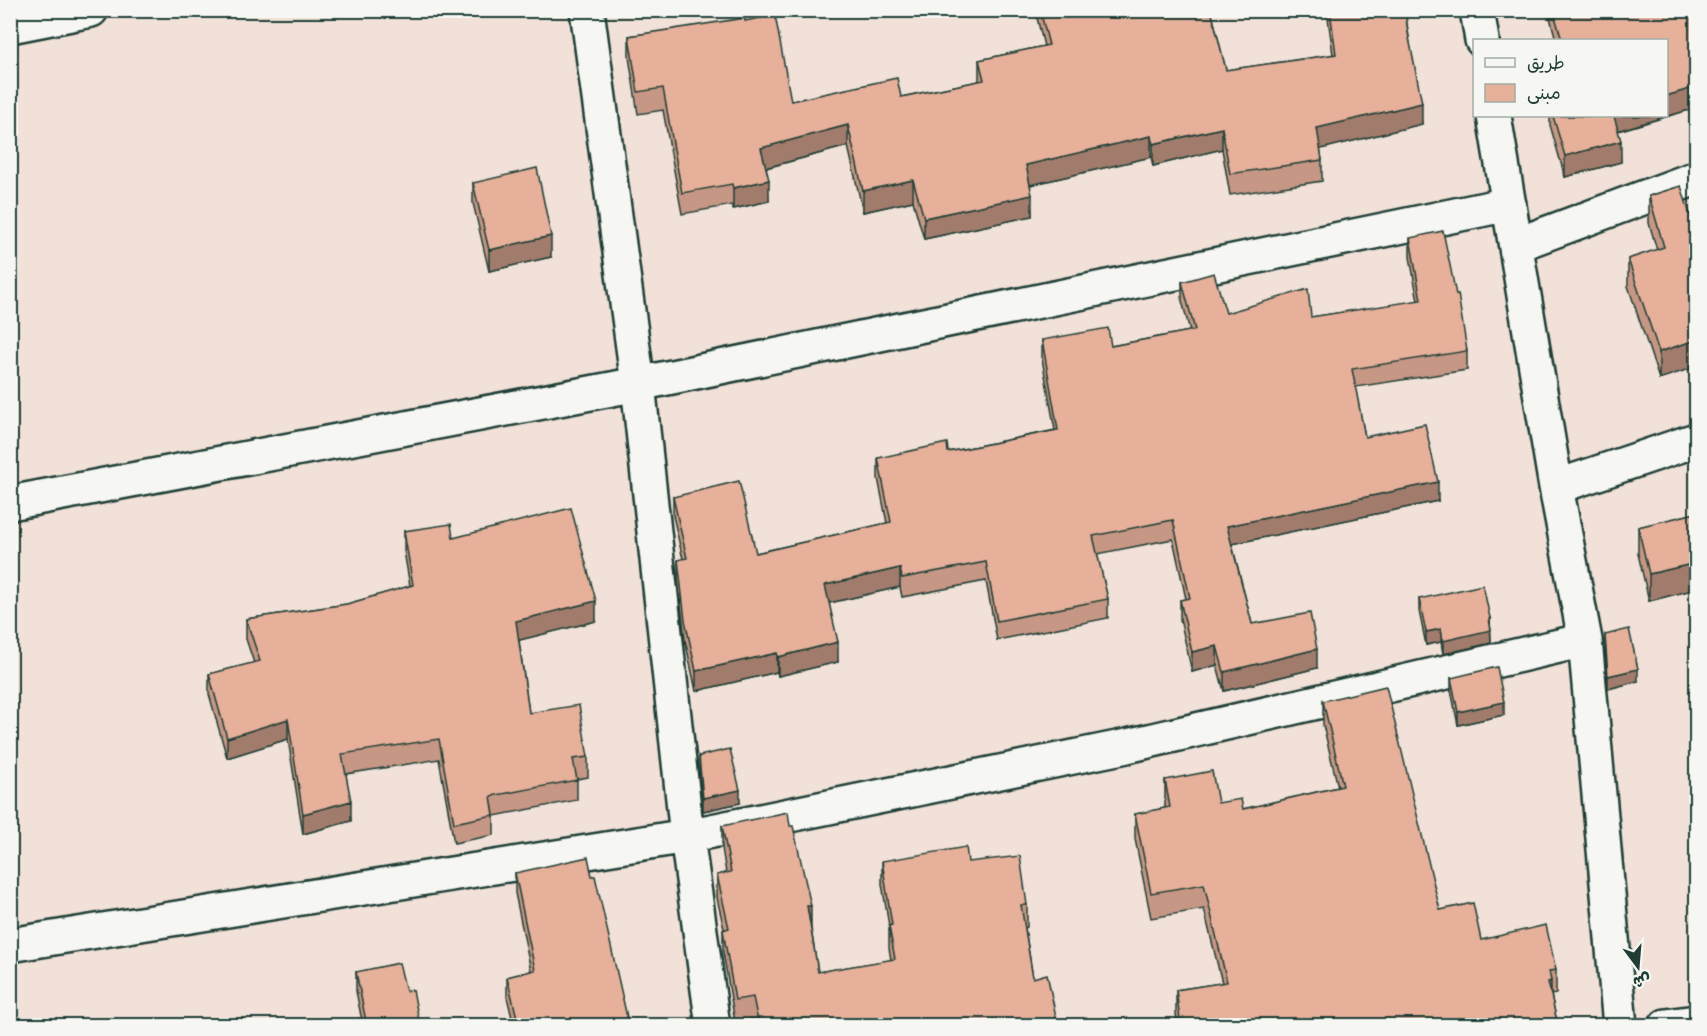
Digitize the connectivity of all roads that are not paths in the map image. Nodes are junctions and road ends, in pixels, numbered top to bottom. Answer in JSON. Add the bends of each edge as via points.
{"nodes":[{"id":1,"x":91,"y":10,"type":"edge"},
{"id":2,"x":587,"y":10,"type":"edge"},
{"id":3,"x":1477,"y":10,"type":"edge"},
{"id":4,"x":10,"y":26,"type":"edge"},
{"id":5,"x":1482,"y":39,"type":"edge"},
{"id":6,"x":1494,"y":117,"type":"edge"},
{"id":7,"x":1696,"y":178,"type":"edge"},
{"id":8,"x":1509,"y":204,"type":"junction"},
{"id":9,"x":1515,"y":245,"type":"junction"},
{"id":10,"x":638,"y":384,"type":"junction"},
{"id":11,"x":1696,"y":440,"type":"edge"},
{"id":12,"x":1556,"y":487,"type":"junction"},
{"id":13,"x":10,"y":503,"type":"edge"},
{"id":14,"x":1585,"y":640,"type":"junction"},
{"id":15,"x":687,"y":836,"type":"junction"},
{"id":16,"x":10,"y":945,"type":"edge"},
{"id":17,"x":1696,"y":1022,"type":"edge"},
{"id":18,"x":713,"y":1026,"type":"edge"},
{"id":19,"x":1620,"y":1026,"type":"edge"},
{"id":20,"x":1666,"y":1026,"type":"edge"}],
"edges":[{"from":1,"to":4,"type":"street"},
{"from":2,"to":10,"type":"street"},
{"from":3,"to":5,"type":"street"},
{"from":6,"to":8,"type":"street"},
{"from":7,"to":9,"type":"street"},
{"from":8,"to":9,"type":"street"},
{"from":8,"to":10,"type":"street"},
{"from":9,"to":12,"type":"street"},
{"from":10,"to":13,"type":"street"},
{"from":10,"to":15,"type":"street"},
{"from":11,"to":12,"type":"street"},
{"from":12,"to":14,"type":"street"},
{"from":14,"to":15,"type":"street","via":[[1127,746]]},
{"from":14,"to":19,"type":"street"},
{"from":15,"to":16,"type":"street"},
{"from":15,"to":18,"type":"street"},
{"from":17,"to":20,"type":"street"}]}
